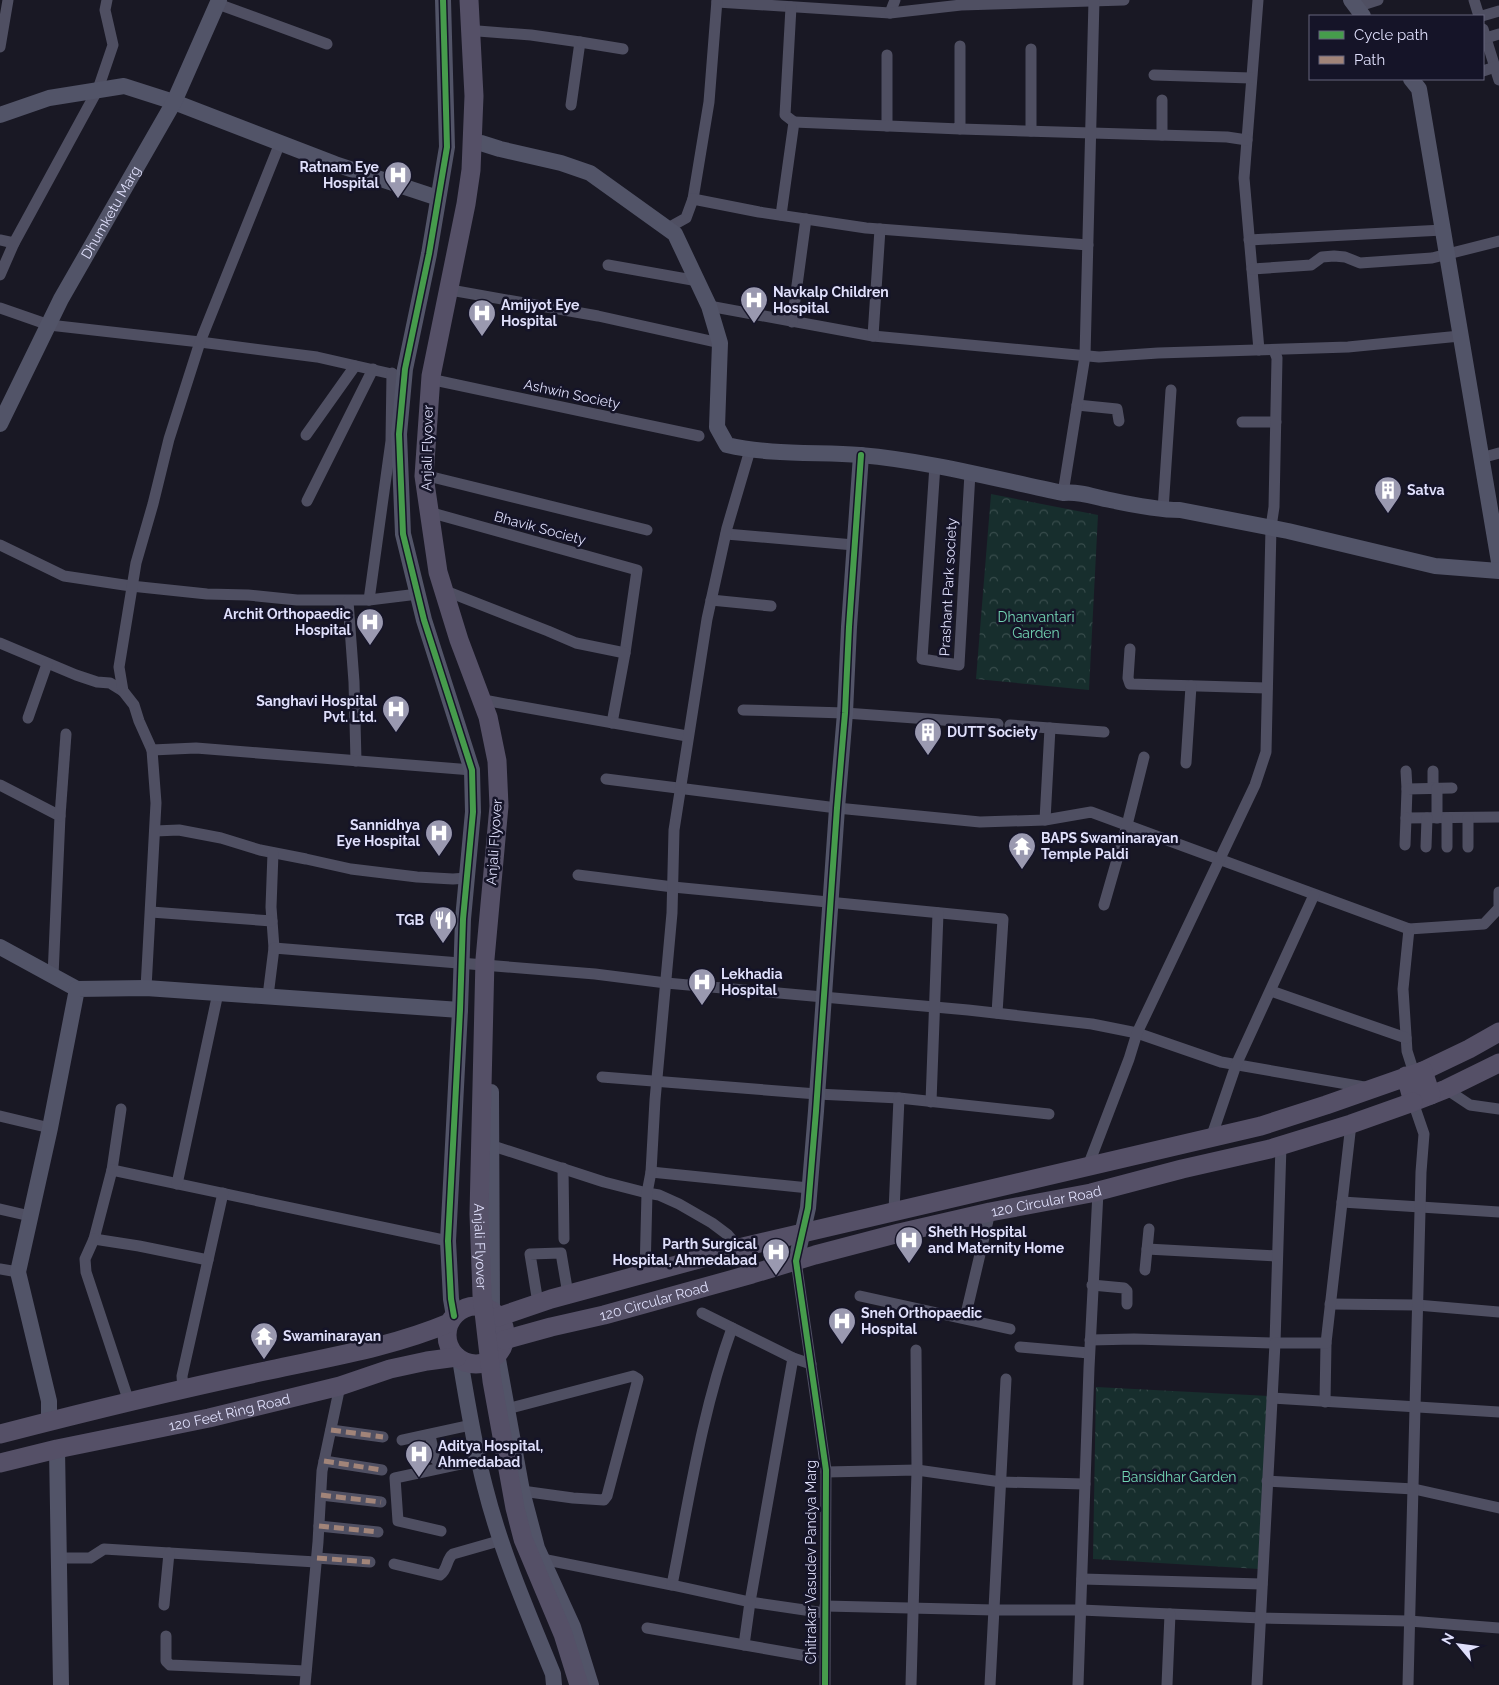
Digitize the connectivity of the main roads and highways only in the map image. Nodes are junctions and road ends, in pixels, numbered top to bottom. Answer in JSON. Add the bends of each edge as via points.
{"nodes":[{"id":1,"x":458,"y":0,"type":"edge"},
{"id":2,"x":469,"y":0,"type":"edge"},
{"id":3,"x":1499,"y":1032,"type":"edge"},
{"id":4,"x":1499,"y":1063,"type":"edge"},
{"id":5,"x":1414,"y":1074,"type":"junction"},
{"id":6,"x":1438,"y":1092,"type":"junction"},
{"id":7,"x":1413,"y":1102,"type":"junction"},
{"id":8,"x":495,"y":1314,"type":"junction"},
{"id":9,"x":452,"y":1319,"type":"junction"},
{"id":10,"x":500,"y":1347,"type":"junction"},
{"id":11,"x":459,"y":1358,"type":"junction"},
{"id":12,"x":0,"y":1434,"type":"edge"},
{"id":13,"x":0,"y":1463,"type":"edge"},
{"id":14,"x":567,"y":1685,"type":"edge"},
{"id":15,"x":579,"y":1685,"type":"edge"}],
"edges":[{"from":1,"to":14,"type":"main road","name":"Anjali Flyover","via":[[462,114],[460,168],[420,373],[413,449],[414,476],[426,575],[476,721],[485,762],[487,806],[472,998],[467,1176],[468,1263],[477,1358],[513,1546]]},
{"from":2,"to":15,"type":"main road","name":"Anjali Flyover","bridge":true,"via":[[474,96],[472,170],[430,376],[424,476],[438,572],[488,717],[497,761],[499,806],[485,959],[479,1214],[482,1295],[492,1381],[523,1539],[563,1634]]},
{"from":3,"to":5,"type":"main road","name":"120 Circular Road"},
{"from":4,"to":6,"type":"main road"},
{"from":5,"to":6,"type":"main road"},
{"from":5,"to":7,"type":"main road"},
{"from":5,"to":8,"type":"main road","name":"120 Circular Road","via":[[1261,1126],[739,1248]]},
{"from":6,"to":7,"type":"main road","name":"120 Circular Road"},
{"from":7,"to":10,"type":"main road","name":"120 Circular Road","via":[[1281,1145],[1098,1192],[899,1233],[604,1315],[551,1326]]},
{"from":8,"to":9,"type":"main road","via":[[485,1307],[468,1307]]},
{"from":8,"to":10,"type":"main road","via":[[502,1324]]},
{"from":9,"to":11,"type":"main road","via":[[447,1332],[448,1341]]},
{"from":9,"to":12,"type":"main road","via":[[426,1333],[386,1344]]},
{"from":10,"to":11,"type":"main road","via":[[488,1361],[477,1364]]},
{"from":11,"to":13,"type":"main road","name":"120 Feet Ring Road","via":[[390,1369],[340,1386],[209,1418]]}]}
